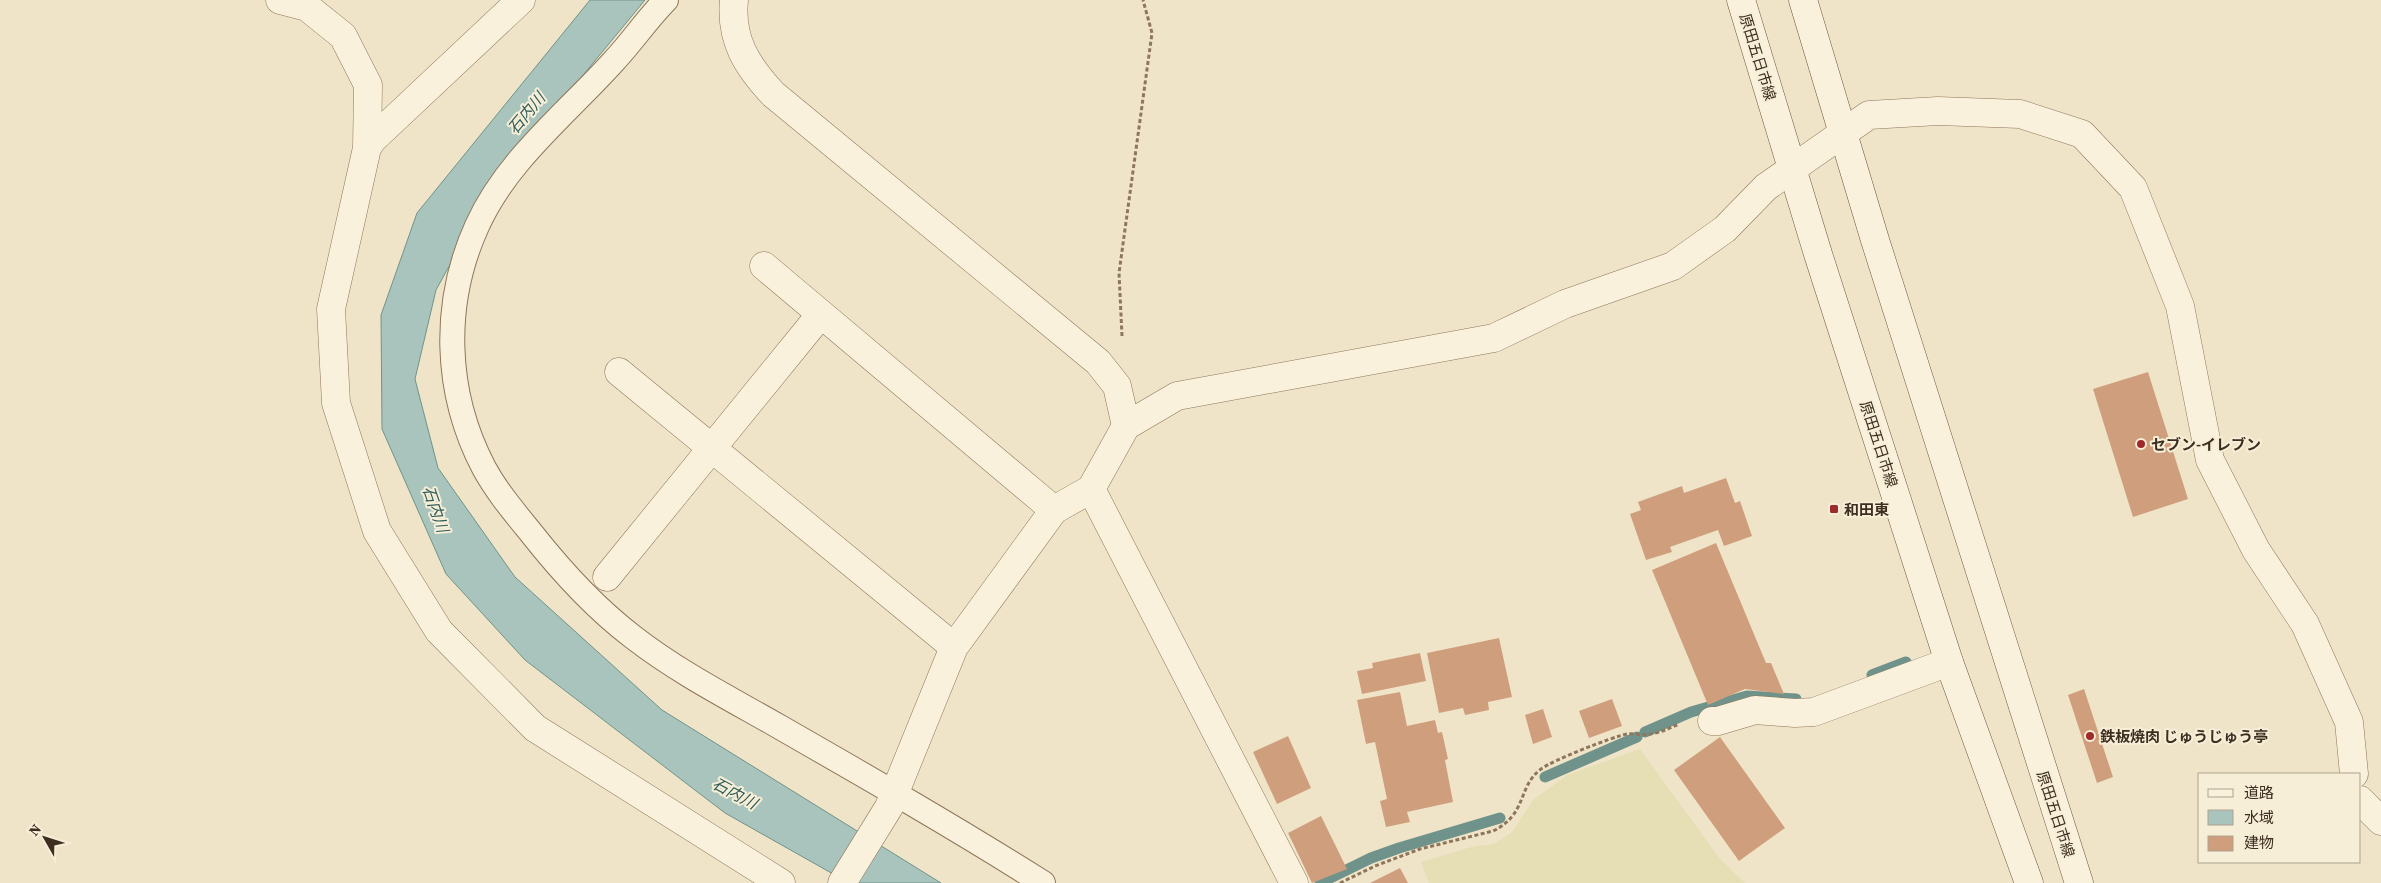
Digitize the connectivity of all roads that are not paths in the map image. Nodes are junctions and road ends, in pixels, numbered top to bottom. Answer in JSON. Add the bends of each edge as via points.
{"nodes":[{"id":1,"x":280,"y":0,"type":"edge"},
{"id":2,"x":520,"y":0,"type":"edge"},
{"id":3,"x":666,"y":0,"type":"edge"},
{"id":4,"x":734,"y":0,"type":"edge"},
{"id":5,"x":1741,"y":0,"type":"edge"},
{"id":6,"x":1803,"y":0,"type":"edge"},
{"id":7,"x":308,"y":3,"type":"edge"},
{"id":8,"x":1843,"y":132,"type":"junction"},
{"id":9,"x":367,"y":148,"type":"junction"},
{"id":10,"x":1793,"y":170,"type":"junction"},
{"id":11,"x":764,"y":266,"type":"dead end"},
{"id":12,"x":821,"y":314,"type":"junction"},
{"id":13,"x":619,"y":372,"type":"dead end"},
{"id":14,"x":1126,"y":426,"type":"junction"},
{"id":15,"x":711,"y":448,"type":"junction"},
{"id":16,"x":1091,"y":489,"type":"junction"},
{"id":17,"x":1054,"y":510,"type":"junction"},
{"id":18,"x":607,"y":577,"type":"dead end"},
{"id":19,"x":954,"y":647,"type":"junction"},
{"id":20,"x":1949,"y":662,"type":"junction"},
{"id":21,"x":1712,"y":721,"type":"dead end"},
{"id":22,"x":2354,"y":773,"type":"edge"},
{"id":23,"x":892,"y":800,"type":"junction"},
{"id":24,"x":2361,"y":801,"type":"edge"},
{"id":25,"x":2381,"y":820,"type":"edge"},
{"id":26,"x":781,"y":883,"type":"edge"},
{"id":27,"x":842,"y":883,"type":"edge"},
{"id":28,"x":1043,"y":883,"type":"edge"},
{"id":29,"x":1294,"y":883,"type":"edge"},
{"id":30,"x":2029,"y":883,"type":"edge"},
{"id":31,"x":2079,"y":883,"type":"edge"}],
"edges":[{"from":1,"to":7,"type":"street"},
{"from":2,"to":9,"type":"street"},
{"from":3,"to":23,"type":"street","via":[[614,61],[526,153],[499,187],[478,224],[462,263],[453,305],[452,348],[456,390],[467,431],[485,470],[546,552],[587,597],[634,638]]},
{"from":4,"to":14,"type":"street","via":[[738,44],[752,72],[773,94],[1098,362],[1117,386]]},
{"from":5,"to":10,"type":"street","name":"原田五日市線"},
{"from":6,"to":8,"type":"street","name":"原田五日市線"},
{"from":7,"to":9,"type":"street","via":[[343,36],[368,85]]},
{"from":8,"to":10,"type":"street"},
{"from":8,"to":22,"type":"street","via":[[1869,115],[1938,111],[2020,114],[2082,134],[2133,188],[2180,306],[2210,460],[2256,550],[2305,624],[2349,722]]},
{"from":8,"to":31,"type":"street","name":"原田五日市線"},
{"from":9,"to":26,"type":"street","via":[[331,309],[336,403],[377,531],[440,631],[536,728]]},
{"from":10,"to":14,"type":"street","via":[[1766,187],[1725,229],[1673,266],[1565,304],[1494,338],[1177,396]]},
{"from":10,"to":20,"type":"street","name":"原田五日市線"},
{"from":11,"to":12,"type":"street"},
{"from":12,"to":15,"type":"street"},
{"from":12,"to":17,"type":"street"},
{"from":13,"to":15,"type":"street"},
{"from":14,"to":16,"type":"street"},
{"from":15,"to":18,"type":"street"},
{"from":15,"to":19,"type":"street"},
{"from":16,"to":17,"type":"street"},
{"from":16,"to":29,"type":"street"},
{"from":17,"to":19,"type":"street"},
{"from":19,"to":23,"type":"street"},
{"from":20,"to":21,"type":"street","via":[[1814,712],[1755,710]]},
{"from":20,"to":30,"type":"street","name":"原田五日市線"},
{"from":23,"to":27,"type":"street"},
{"from":23,"to":28,"type":"street"},
{"from":24,"to":25,"type":"street"}]}
